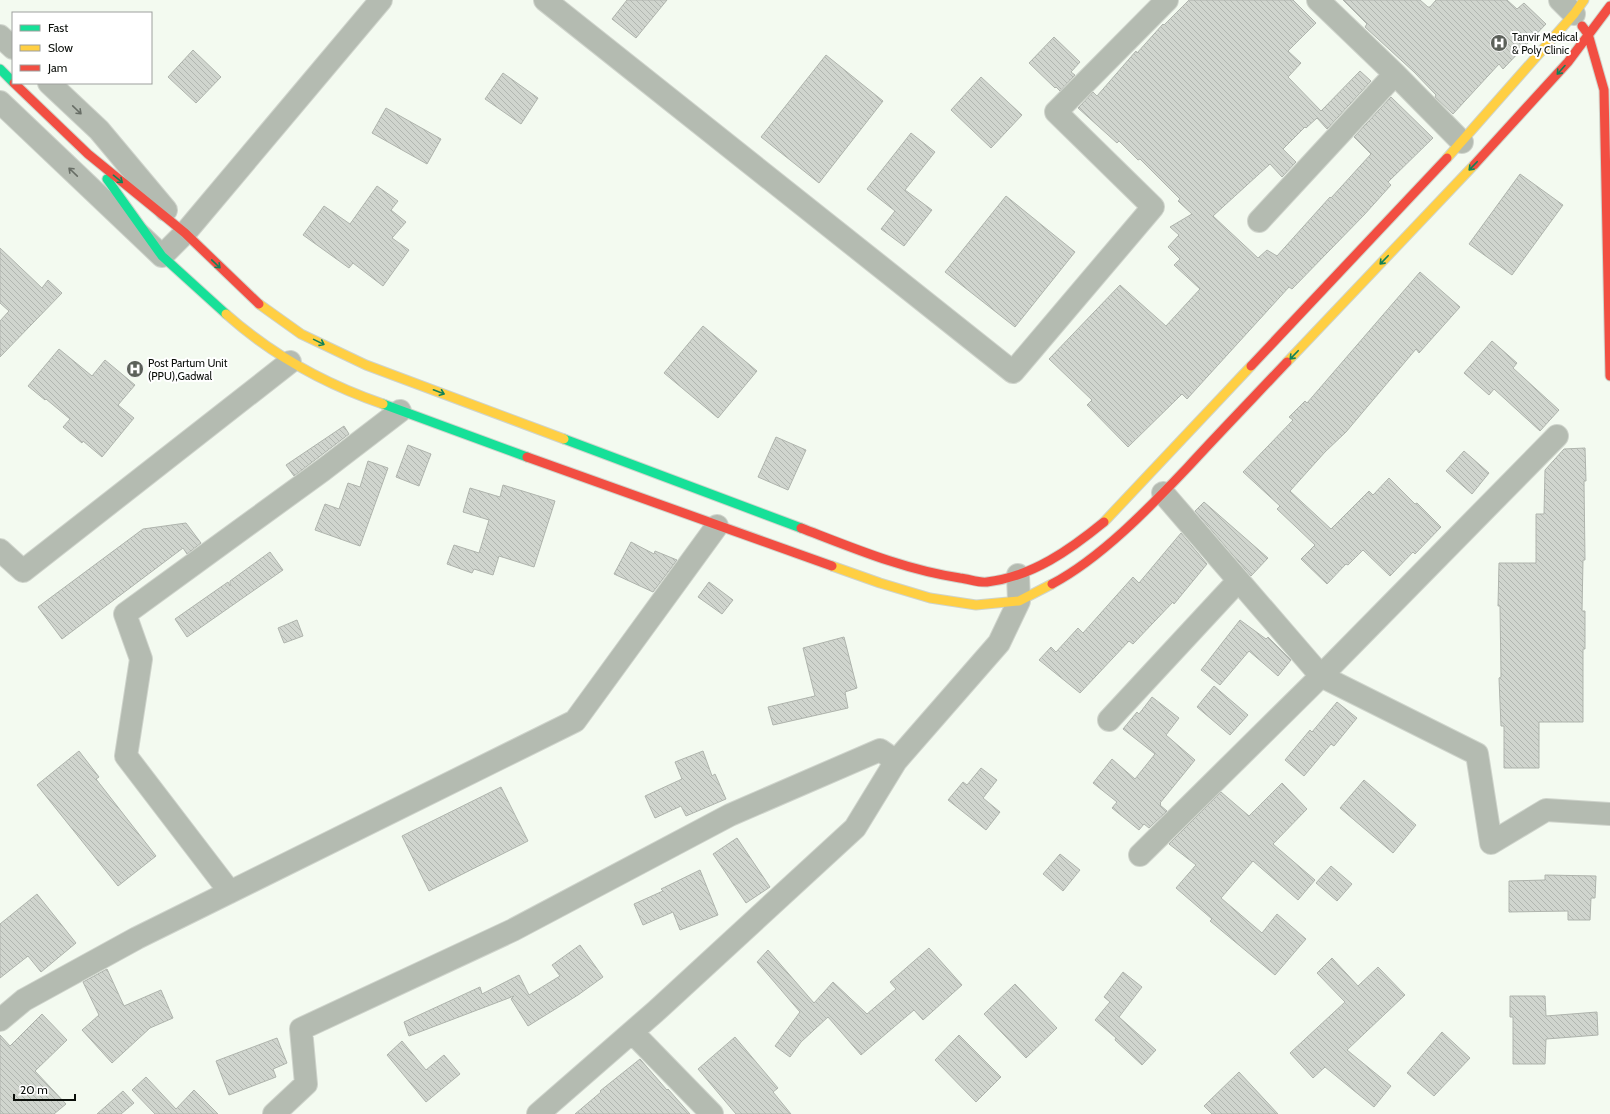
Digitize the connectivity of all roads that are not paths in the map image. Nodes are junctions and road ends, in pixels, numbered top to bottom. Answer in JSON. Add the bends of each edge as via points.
{"nodes":[{"id":1,"x":381,"y":0,"type":"edge"},
{"id":2,"x":545,"y":0,"type":"edge"},
{"id":3,"x":1166,"y":0,"type":"edge"},
{"id":4,"x":1318,"y":0,"type":"edge"},
{"id":5,"x":1573,"y":5,"type":"edge"},
{"id":6,"x":1610,"y":6,"type":"edge"},
{"id":7,"x":1588,"y":34,"type":"junction"},
{"id":8,"x":0,"y":36,"type":"edge"},
{"id":9,"x":12,"y":47,"type":"edge"},
{"id":10,"x":0,"y":69,"type":"edge"},
{"id":11,"x":1395,"y":74,"type":"junction"},
{"id":12,"x":12,"y":80,"type":"edge"},
{"id":13,"x":16,"y":84,"type":"edge"},
{"id":14,"x":50,"y":84,"type":"edge"},
{"id":15,"x":0,"y":102,"type":"edge"},
{"id":16,"x":1462,"y":142,"type":"junction"},
{"id":17,"x":88,"y":154,"type":"junction"},
{"id":18,"x":1259,"y":221,"type":"dead end"},
{"id":19,"x":185,"y":233,"type":"junction"},
{"id":20,"x":162,"y":256,"type":"junction"},
{"id":21,"x":290,"y":362,"type":"junction"},
{"id":22,"x":1610,"y":376,"type":"edge"},
{"id":23,"x":400,"y":411,"type":"junction"},
{"id":24,"x":1557,"y":436,"type":"dead end"},
{"id":25,"x":1163,"y":493,"type":"junction"},
{"id":26,"x":717,"y":526,"type":"junction"},
{"id":27,"x":0,"y":550,"type":"edge"},
{"id":28,"x":1018,"y":575,"type":"junction"},
{"id":29,"x":1238,"y":581,"type":"junction"},
{"id":30,"x":1019,"y":601,"type":"junction"},
{"id":31,"x":1322,"y":676,"type":"junction"},
{"id":32,"x":1109,"y":720,"type":"dead end"},
{"id":33,"x":896,"y":761,"type":"junction"},
{"id":34,"x":1610,"y":814,"type":"edge"},
{"id":35,"x":1140,"y":855,"type":"dead end"},
{"id":36,"x":230,"y":892,"type":"junction"},
{"id":37,"x":0,"y":1020,"type":"edge"},
{"id":38,"x":632,"y":1032,"type":"junction"},
{"id":39,"x":274,"y":1114,"type":"edge"},
{"id":40,"x":538,"y":1114,"type":"edge"},
{"id":41,"x":712,"y":1114,"type":"edge"}],
"edges":[{"from":1,"to":19,"type":"street"},
{"from":2,"to":3,"type":"street","via":[[1013,372],[1153,207],[1056,112]]},
{"from":4,"to":11,"type":"street"},
{"from":5,"to":7,"type":"main road"},
{"from":5,"to":16,"type":"main road"},
{"from":6,"to":7,"type":"main road"},
{"from":7,"to":22,"type":"main road","via":[[1604,90]]},
{"from":7,"to":25,"type":"main road","one_way":true,"via":[[1568,62],[1479,160]]},
{"from":8,"to":9,"type":"street"},
{"from":10,"to":12,"type":"main road"},
{"from":11,"to":16,"type":"street"},
{"from":11,"to":18,"type":"street"},
{"from":13,"to":17,"type":"main road"},
{"from":14,"to":19,"type":"street","one_way":true,"via":[[99,130]]},
{"from":20,"to":15,"type":"street","one_way":true},
{"from":16,"to":28,"type":"main road","via":[[1104,522],[1064,552]]},
{"from":17,"to":19,"type":"main road","one_way":true},
{"from":17,"to":20,"type":"main road"},
{"from":19,"to":20,"type":"street"},
{"from":19,"to":28,"type":"main road","one_way":true,"via":[[258,303],[301,334],[366,365],[888,561],[939,576],[986,582]]},
{"from":20,"to":21,"type":"main road","via":[[242,328]]},
{"from":21,"to":23,"type":"main road","via":[[351,393]]},
{"from":21,"to":27,"type":"street","via":[[23,571]]},
{"from":23,"to":26,"type":"main road"},
{"from":23,"to":36,"type":"street","via":[[324,470],[125,614],[141,659],[126,756]]},
{"from":24,"to":31,"type":"street"},
{"from":25,"to":29,"type":"street"},
{"from":25,"to":30,"type":"main road","via":[[1118,536],[1069,575]]},
{"from":26,"to":30,"type":"main road","via":[[930,598],[976,606]]},
{"from":26,"to":36,"type":"street","via":[[575,721]]},
{"from":28,"to":30,"type":"street"},
{"from":29,"to":31,"type":"street"},
{"from":29,"to":32,"type":"street"},
{"from":30,"to":33,"type":"street","via":[[999,643]]},
{"from":31,"to":34,"type":"street","via":[[1477,754],[1491,843],[1546,810]]},
{"from":31,"to":35,"type":"street"},
{"from":33,"to":38,"type":"street","via":[[855,828]]},
{"from":33,"to":39,"type":"street","via":[[880,750],[730,815],[513,930],[301,1029],[306,1084]]},
{"from":36,"to":37,"type":"street","via":[[137,938],[24,1000]]},
{"from":38,"to":40,"type":"street"},
{"from":38,"to":41,"type":"street"}]}
